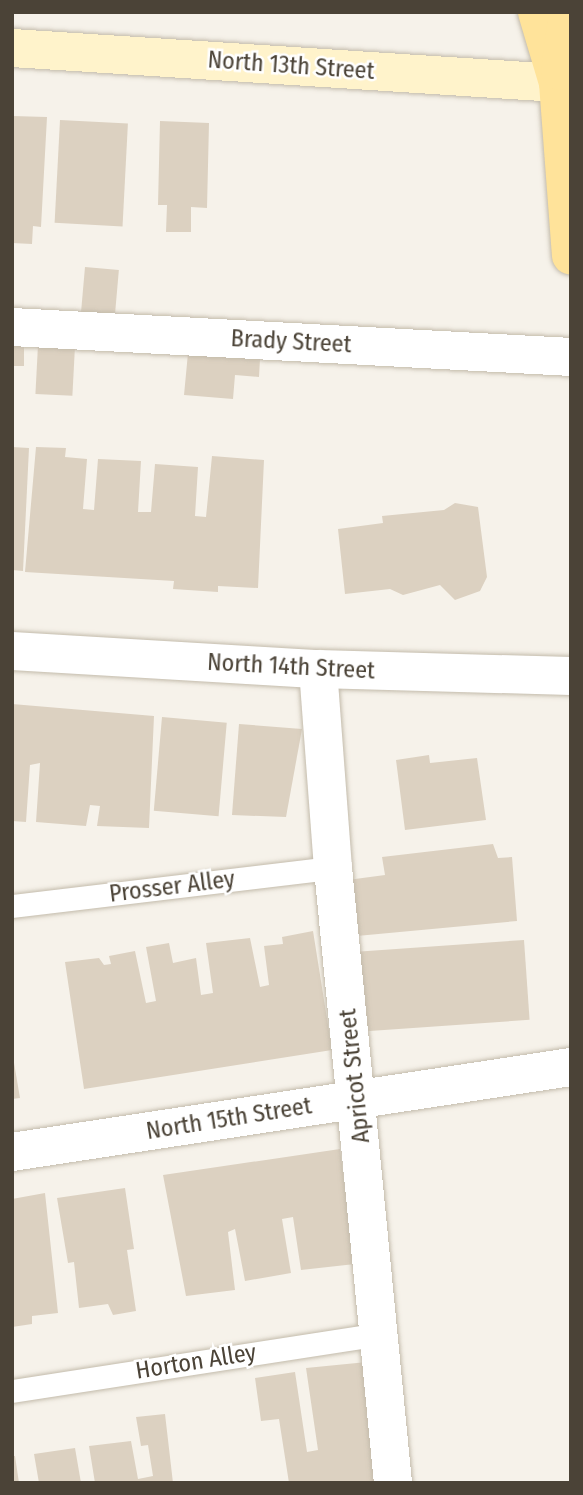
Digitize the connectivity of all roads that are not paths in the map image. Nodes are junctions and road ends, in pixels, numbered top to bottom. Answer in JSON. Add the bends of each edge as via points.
{"nodes":[{"id":1,"x":537,"y":12,"type":"edge"},
{"id":2,"x":568,"y":12,"type":"edge"},
{"id":3,"x":12,"y":48,"type":"edge"},
{"id":4,"x":564,"y":83,"type":"edge"},
{"id":5,"x":571,"y":256,"type":"edge"},
{"id":6,"x":12,"y":327,"type":"edge"},
{"id":7,"x":571,"y":357,"type":"edge"},
{"id":8,"x":12,"y":652,"type":"edge"},
{"id":9,"x":318,"y":670,"type":"junction"},
{"id":10,"x":571,"y":676,"type":"edge"},
{"id":11,"x":332,"y":868,"type":"junction"},
{"id":12,"x":12,"y":906,"type":"edge"},
{"id":13,"x":571,"y":1067,"type":"edge"},
{"id":14,"x":358,"y":1099,"type":"junction"},
{"id":15,"x":12,"y":1152,"type":"edge"},
{"id":16,"x":380,"y":1334,"type":"junction"},
{"id":17,"x":12,"y":1391,"type":"edge"},
{"id":18,"x":393,"y":1483,"type":"edge"}],
"edges":[{"from":1,"to":4,"type":"main road"},
{"from":2,"to":4,"type":"main road"},
{"from":3,"to":4,"type":"main road","name":"North 13th Street"},
{"from":4,"to":5,"type":"main road"},
{"from":6,"to":7,"type":"street","name":"Brady Street"},
{"from":8,"to":9,"type":"street","name":"North 14th Street"},
{"from":9,"to":10,"type":"street","name":"North 14th Street"},
{"from":9,"to":11,"type":"street","name":"Apricot Street"},
{"from":11,"to":12,"type":"lane","name":"Prosser Alley"},
{"from":11,"to":14,"type":"street","name":"Apricot Street"},
{"from":13,"to":14,"type":"street","name":"North 15th Street"},
{"from":14,"to":15,"type":"street","name":"North 15th Street"},
{"from":14,"to":16,"type":"street","name":"Apricot Street"},
{"from":16,"to":17,"type":"lane","name":"Horton Alley"},
{"from":16,"to":18,"type":"street","name":"Apricot Street"}]}
